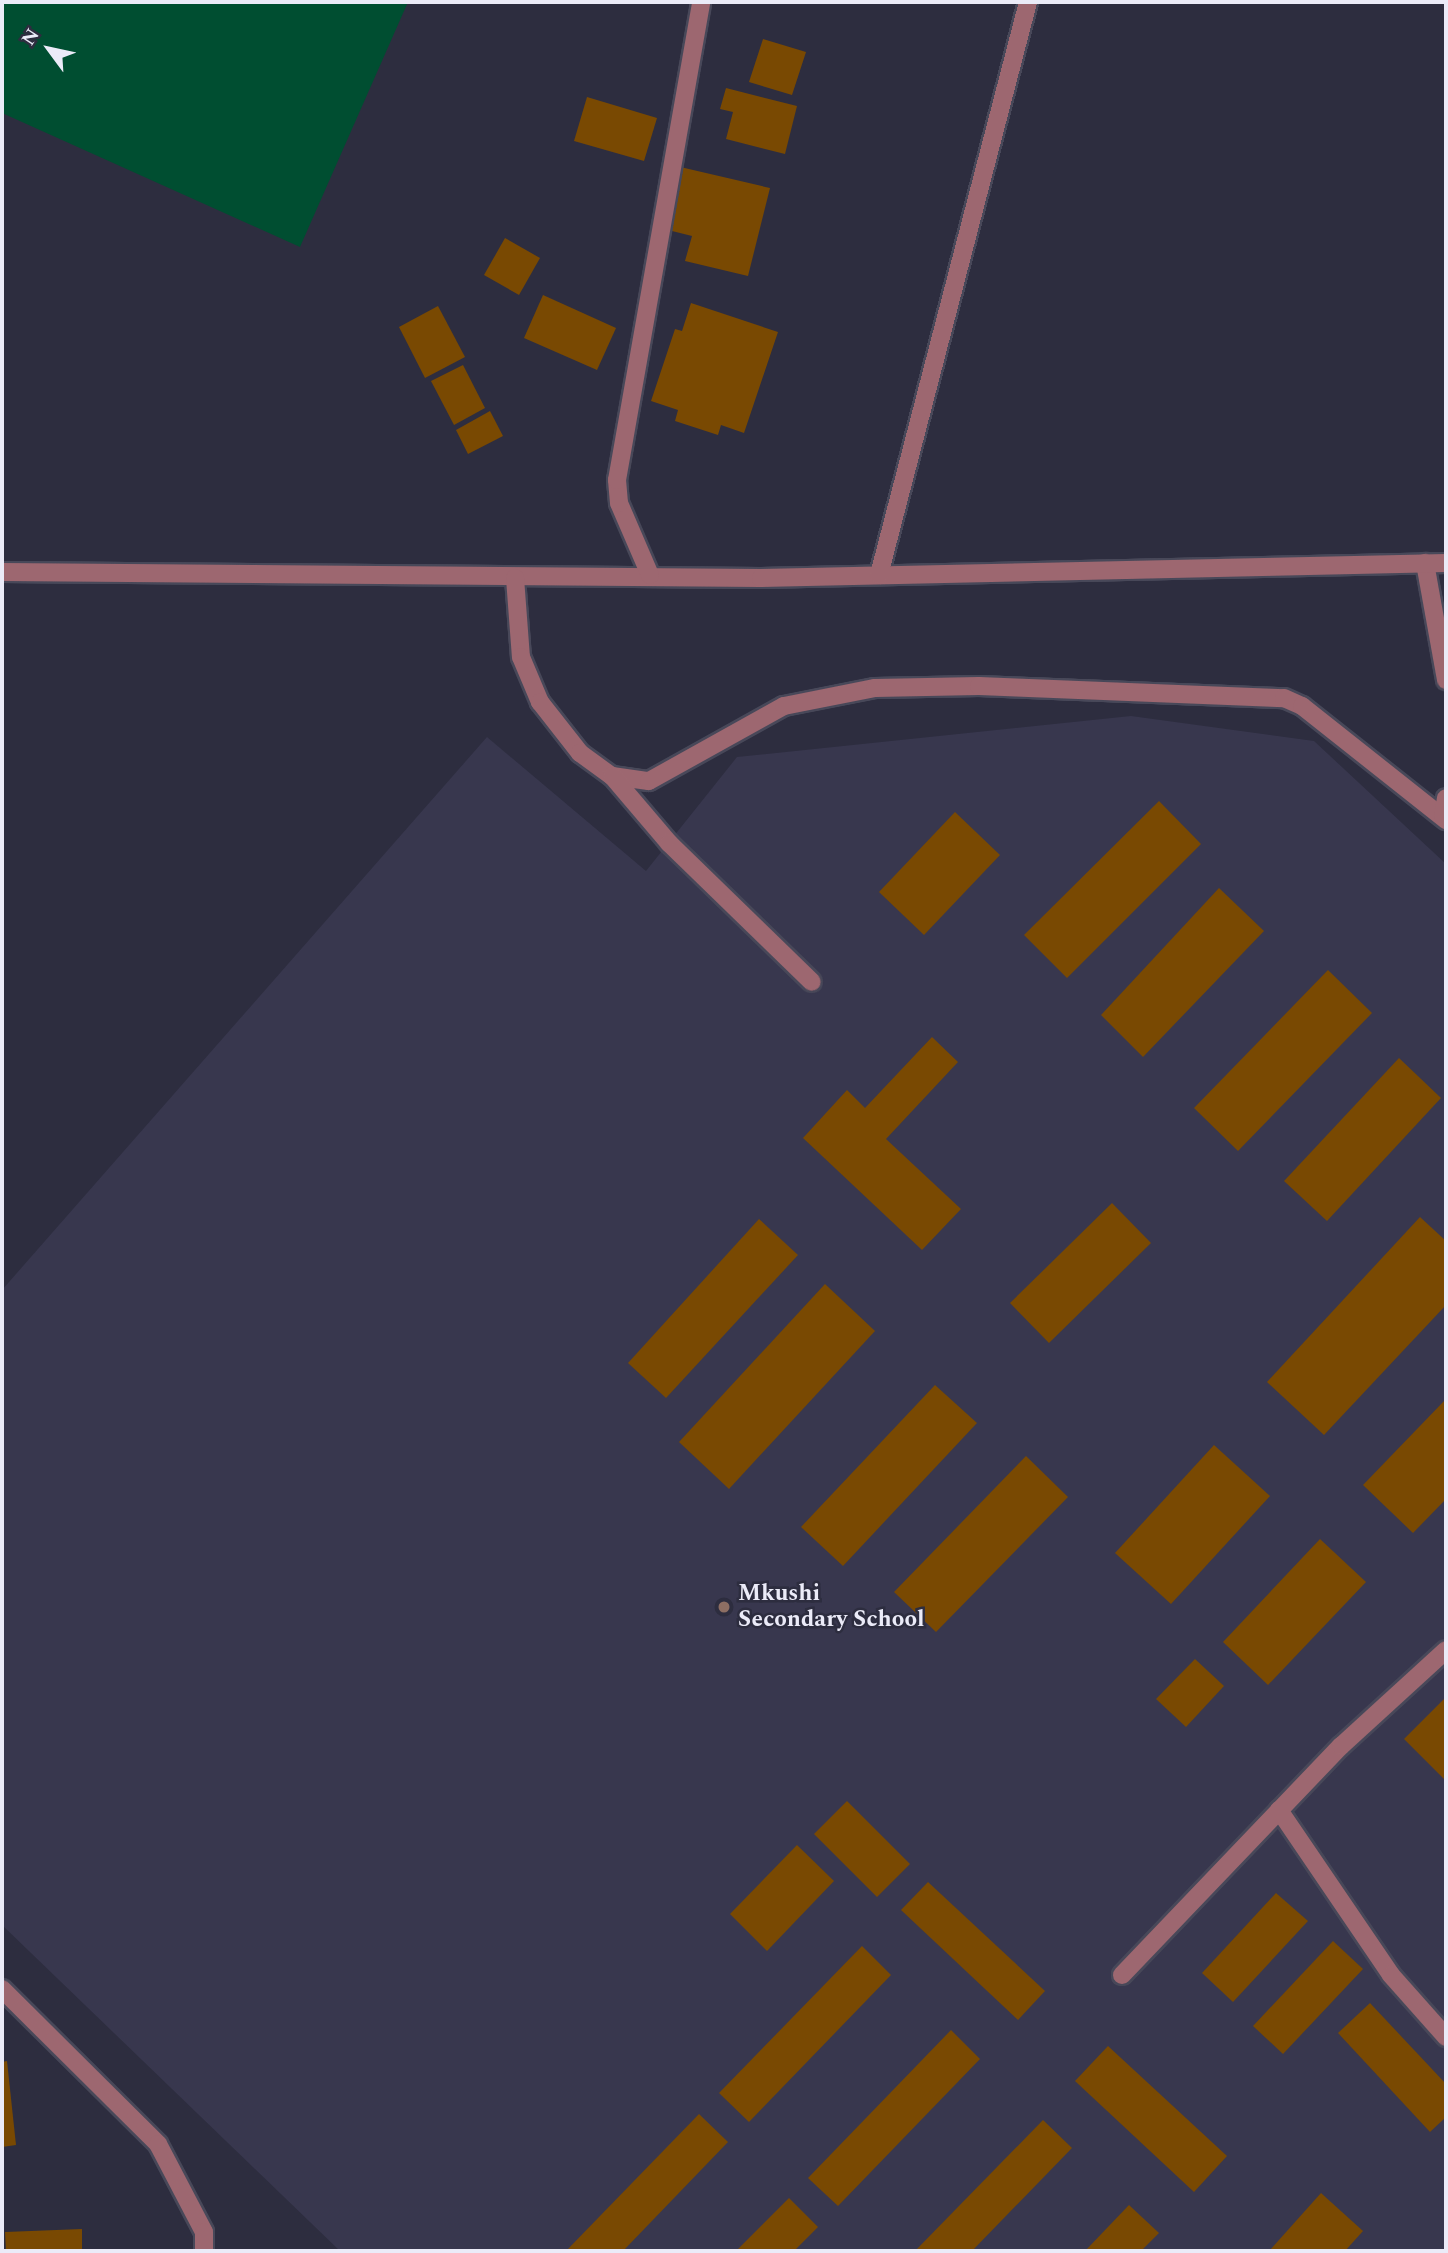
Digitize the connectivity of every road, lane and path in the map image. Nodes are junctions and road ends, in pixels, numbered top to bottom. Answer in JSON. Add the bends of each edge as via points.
{"nodes":[{"id":1,"x":701,"y":2,"type":"edge"},
{"id":2,"x":1028,"y":2,"type":"edge"},
{"id":3,"x":1426,"y":563,"type":"junction"},
{"id":4,"x":1446,"y":564,"type":"edge"},
{"id":5,"x":2,"y":572,"type":"edge"},
{"id":6,"x":650,"y":575,"type":"junction"},
{"id":7,"x":879,"y":575,"type":"junction"},
{"id":8,"x":514,"y":578,"type":"junction"},
{"id":9,"x":1446,"y":680,"type":"edge"},
{"id":10,"x":612,"y":776,"type":"junction"},
{"id":11,"x":1446,"y":798,"type":"edge"},
{"id":12,"x":1445,"y":819,"type":"edge"},
{"id":13,"x":812,"y":982,"type":"dead end"},
{"id":14,"x":1446,"y":1650,"type":"edge"},
{"id":15,"x":1279,"y":1810,"type":"junction"},
{"id":16,"x":1122,"y":1975,"type":"dead end"},
{"id":17,"x":2,"y":1989,"type":"edge"},
{"id":18,"x":1446,"y":2037,"type":"edge"},
{"id":19,"x":204,"y":2251,"type":"edge"}],
"edges":[{"from":1,"to":6,"type":"street","via":[[617,480],[619,503]]},
{"from":2,"to":7,"type":"street"},
{"from":3,"to":4,"type":"street"},
{"from":3,"to":7,"type":"street"},
{"from":3,"to":9,"type":"street"},
{"from":5,"to":8,"type":"street"},
{"from":6,"to":7,"type":"street"},
{"from":6,"to":8,"type":"street"},
{"from":8,"to":10,"type":"street","via":[[521,657],[540,702],[580,752]]},
{"from":10,"to":12,"type":"street","via":[[649,781],[785,706],[875,688],[979,686],[1284,698],[1302,706]]},
{"from":10,"to":13,"type":"street","via":[[668,843]]},
{"from":11,"to":12,"type":"street"},
{"from":14,"to":15,"type":"street"},
{"from":15,"to":16,"type":"street"},
{"from":15,"to":18,"type":"street","via":[[1391,1975]]},
{"from":17,"to":19,"type":"street","via":[[158,2144],[204,2232]]}]}
